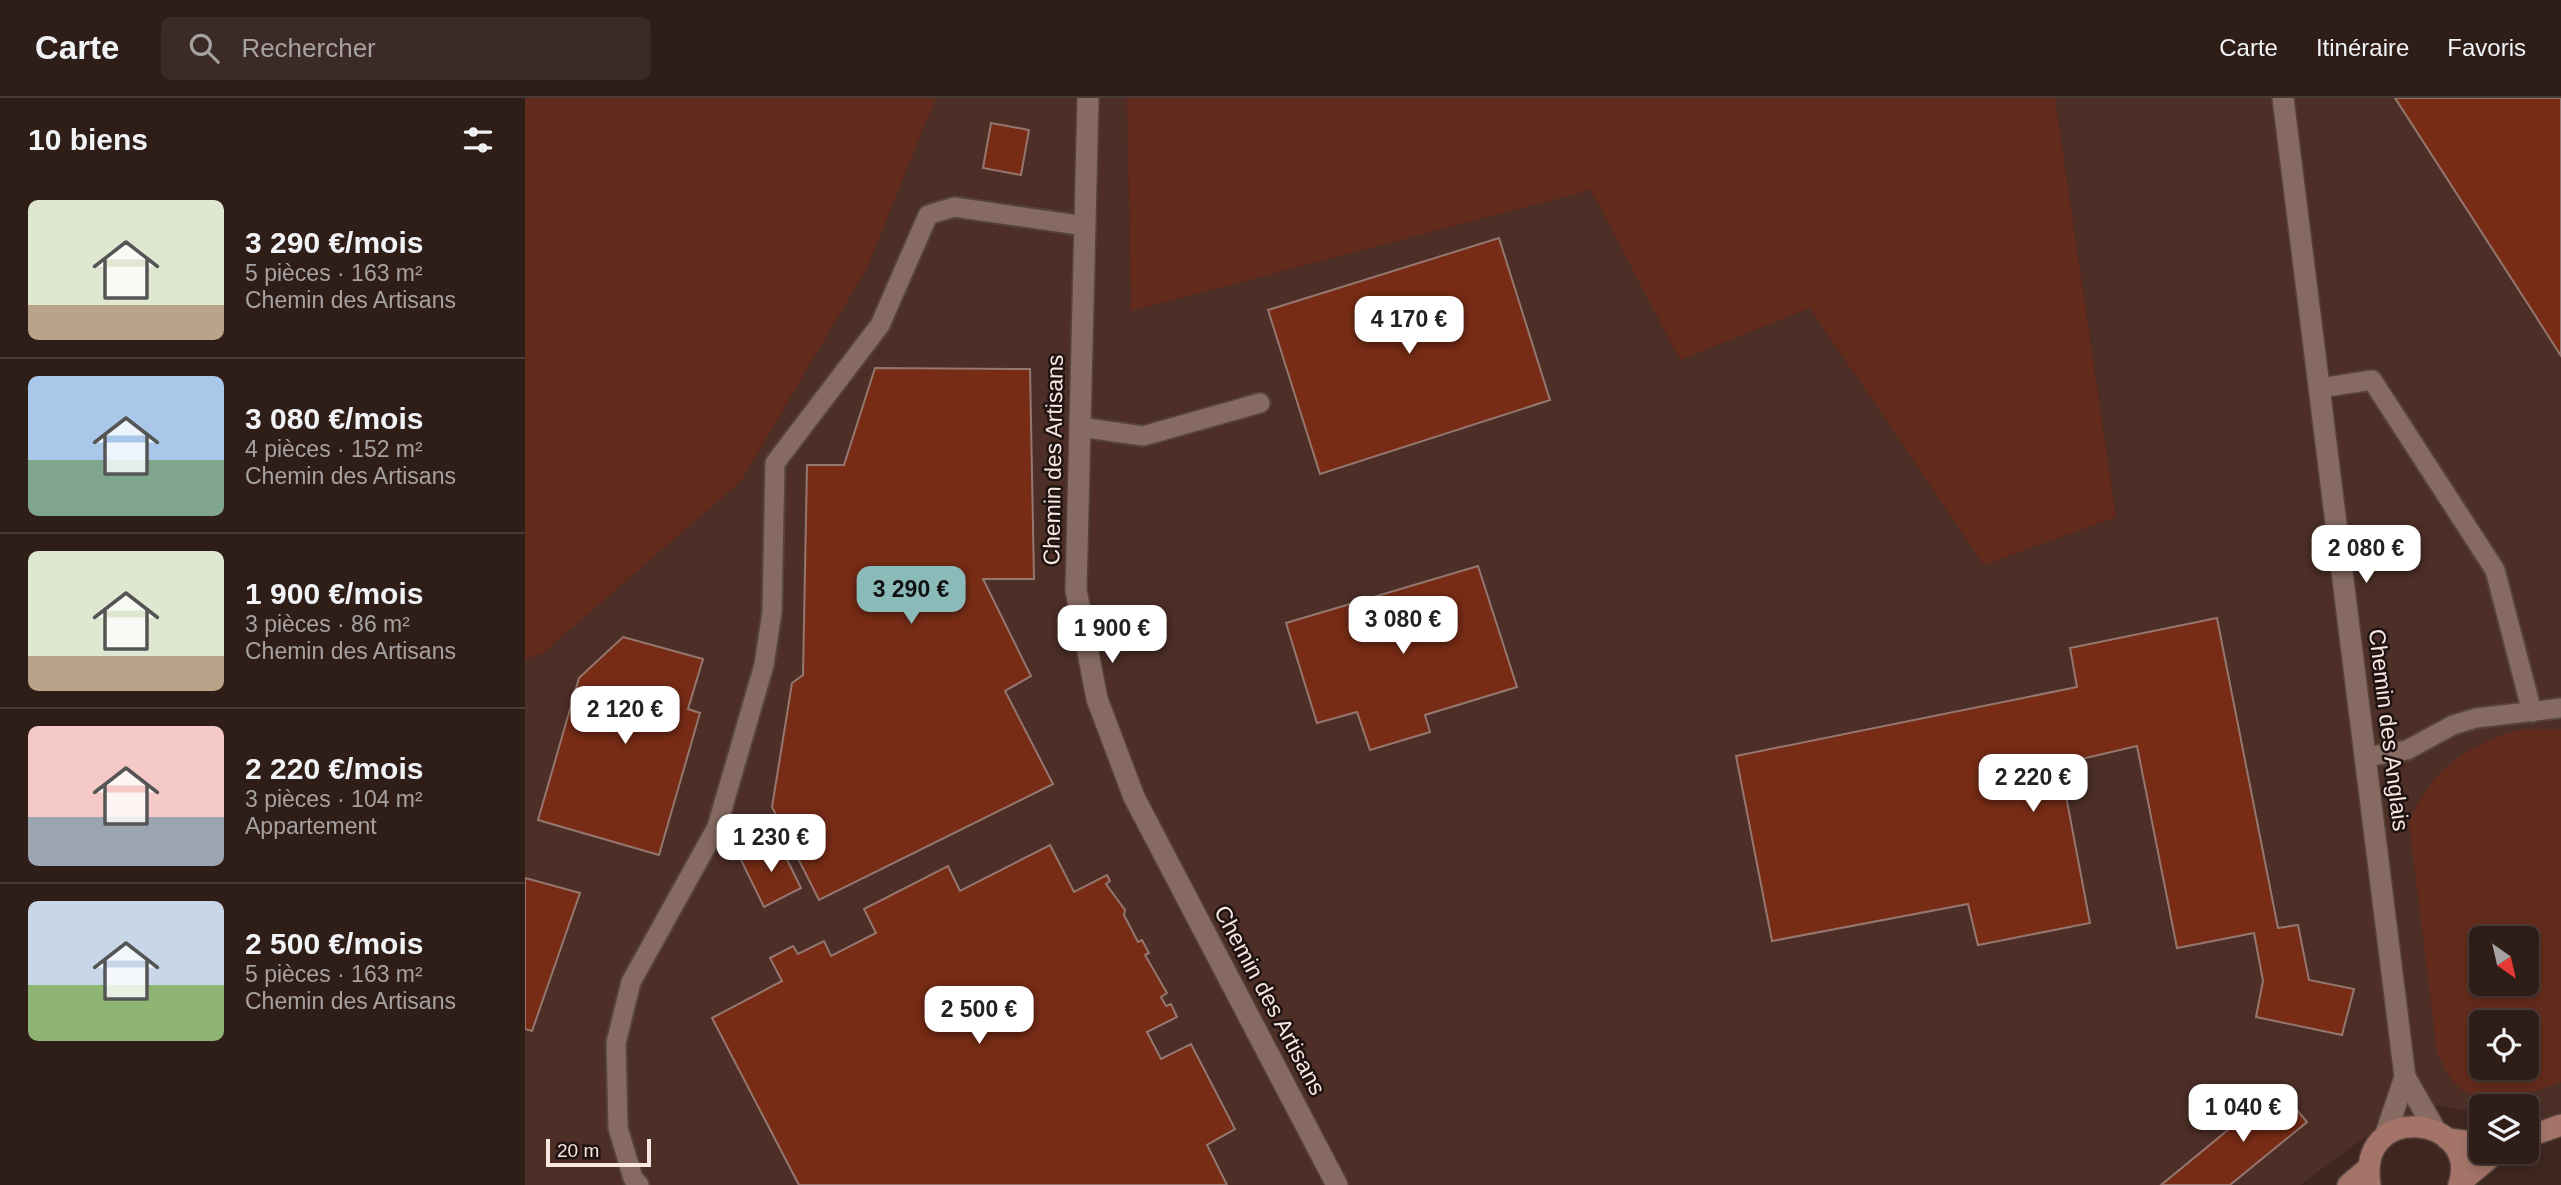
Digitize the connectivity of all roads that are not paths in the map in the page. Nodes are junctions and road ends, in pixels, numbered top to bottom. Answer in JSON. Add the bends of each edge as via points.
{"nodes":[{"id":1,"x":1088,"y":98,"type":"edge"},
{"id":2,"x":2283,"y":98,"type":"edge"},
{"id":3,"x":1084,"y":226,"type":"junction"},
{"id":4,"x":2320,"y":388,"type":"junction"},
{"id":5,"x":1260,"y":403,"type":"dead end"},
{"id":6,"x":1080,"y":427,"type":"junction"},
{"id":7,"x":2561,"y":708,"type":"edge"},
{"id":8,"x":2532,"y":712,"type":"junction"},
{"id":9,"x":2366,"y":757,"type":"junction"},
{"id":10,"x":2405,"y":1077,"type":"junction"},
{"id":11,"x":2561,"y":1125,"type":"edge"},
{"id":12,"x":2539,"y":1133,"type":"edge"},
{"id":13,"x":2441,"y":1135,"type":"junction"},
{"id":14,"x":2385,"y":1136,"type":"junction"},
{"id":15,"x":2469,"y":1141,"type":"edge"},
{"id":16,"x":2483,"y":1164,"type":"edge"},
{"id":17,"x":2369,"y":1176,"type":"edge"},
{"id":18,"x":632,"y":1183,"type":"edge"},
{"id":19,"x":1337,"y":1185,"type":"edge"},
{"id":20,"x":2348,"y":1185,"type":"edge"},
{"id":21,"x":2459,"y":1185,"type":"edge"}],
"edges":[{"from":1,"to":3,"type":"street","name":"Chemin des Artisans"},
{"from":2,"to":4,"type":"street","name":"Chemin des Anglais"},
{"from":3,"to":6,"type":"street","name":"Chemin des Artisans"},
{"from":3,"to":18,"type":"lane","via":[[954,207],[928,215],[880,326],[775,463],[772,612],[764,665],[717,827],[631,982],[615,1043],[618,1128]]},
{"from":4,"to":8,"type":"lane","via":[[2372,380],[2495,570]]},
{"from":4,"to":9,"type":"street","name":"Chemin des Anglais"},
{"from":5,"to":6,"type":"lane","via":[[1143,436]]},
{"from":6,"to":19,"type":"street","name":"Chemin des Artisans","via":[[1076,590],[1097,699],[1135,797]]},
{"from":7,"to":8,"type":"lane"},
{"from":8,"to":9,"type":"lane","via":[[2453,724],[2407,750]]},
{"from":9,"to":10,"type":"street","name":"Chemin des Anglais"},
{"from":10,"to":13,"type":"street","name":"Chemin des Anglais"},
{"from":10,"to":14,"type":"street","name":"Chemin des Anglais"},
{"from":11,"to":12,"type":"main road"},
{"from":13,"to":14,"type":"main road","via":[[2411,1125]]},
{"from":13,"to":15,"type":"main road"},
{"from":13,"to":21,"type":"main road","via":[[2460,1161]]},
{"from":14,"to":17,"type":"main road","via":[[2372,1152]]},
{"from":16,"to":21,"type":"main road"},
{"from":17,"to":20,"type":"main road"}]}
